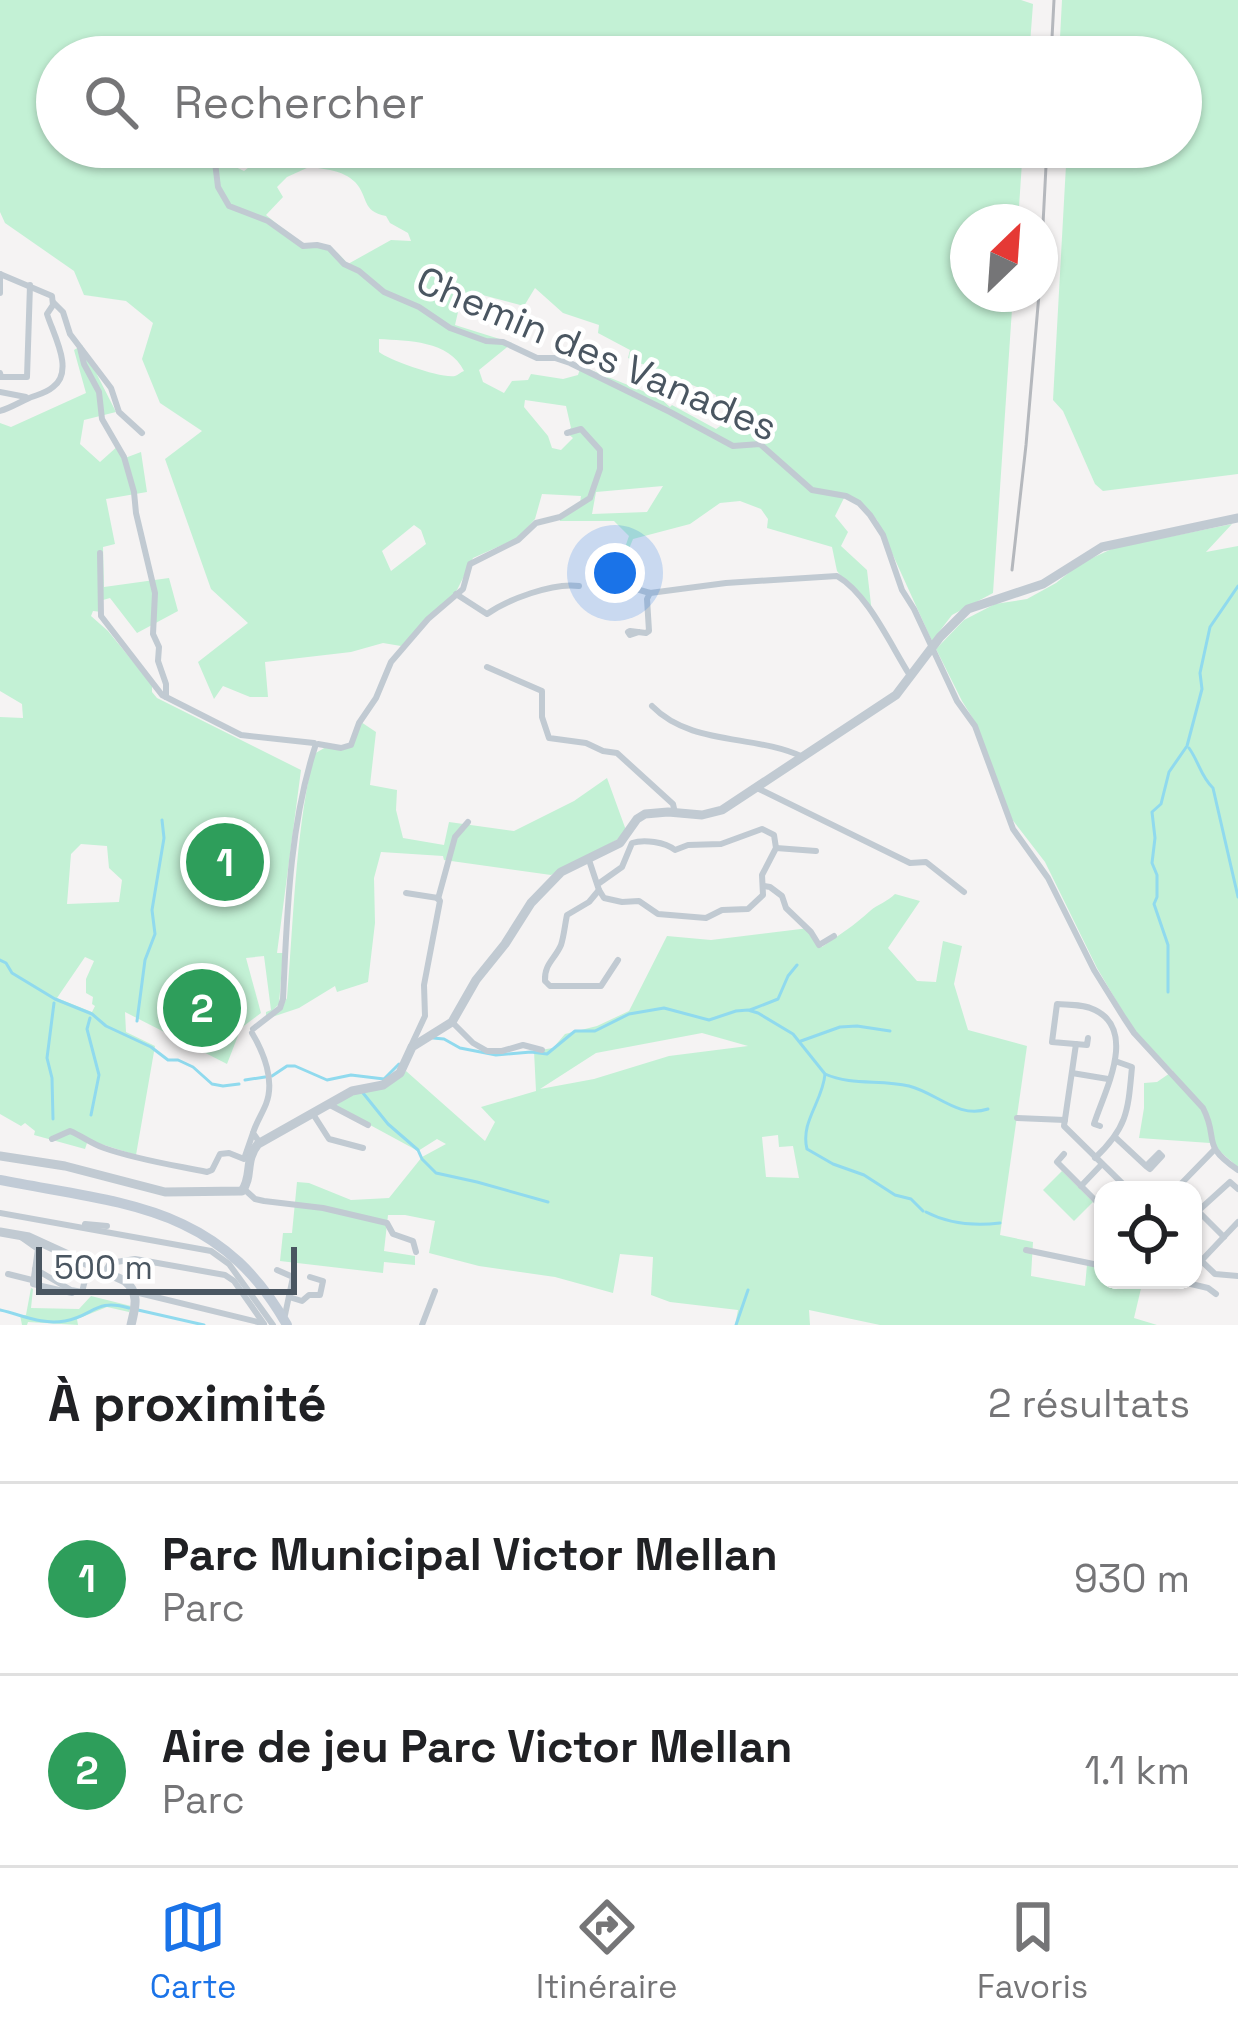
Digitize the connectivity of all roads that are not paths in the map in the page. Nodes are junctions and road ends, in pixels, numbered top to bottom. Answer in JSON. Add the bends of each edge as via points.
{"nodes":[{"id":1,"x":216,"y":168,"type":"edge"},
{"id":2,"x":0,"y":274,"type":"edge"},
{"id":3,"x":30,"y":285,"type":"junction"},
{"id":4,"x":0,"y":293,"type":"edge"},
{"id":5,"x":53,"y":303,"type":"junction"},
{"id":6,"x":80,"y":348,"type":"junction"},
{"id":7,"x":0,"y":373,"type":"edge"},
{"id":8,"x":1,"y":392,"type":"edge"},
{"id":9,"x":27,"y":397,"type":"junction"},
{"id":10,"x":0,"y":411,"type":"edge"},
{"id":11,"x":567,"y":433,"type":"dead end"},
{"id":12,"x":142,"y":434,"type":"dead end"},
{"id":13,"x":1238,"y":518,"type":"edge"},
{"id":14,"x":100,"y":553,"type":"dead end"},
{"id":15,"x":621,"y":556,"type":"dead end"},
{"id":16,"x":579,"y":586,"type":"dead end"},
{"id":17,"x":650,"y":593,"type":"junction"},
{"id":18,"x":456,"y":594,"type":"junction"},
{"id":19,"x":639,"y":632,"type":"dead end"},
{"id":20,"x":932,"y":647,"type":"junction"},
{"id":21,"x":487,"y":668,"type":"dead end"},
{"id":22,"x":912,"y":676,"type":"junction"},
{"id":23,"x":166,"y":697,"type":"junction"},
{"id":24,"x":652,"y":706,"type":"dead end"},
{"id":25,"x":316,"y":745,"type":"junction"},
{"id":26,"x":803,"y":757,"type":"junction"},
{"id":27,"x":754,"y":787,"type":"junction"},
{"id":28,"x":675,"y":813,"type":"junction"},
{"id":29,"x":468,"y":822,"type":"dead end"},
{"id":30,"x":776,"y":848,"type":"junction"},
{"id":31,"x":815,"y":851,"type":"dead end"},
{"id":32,"x":586,"y":862,"type":"junction"},
{"id":33,"x":764,"y":886,"type":"junction"},
{"id":34,"x":598,"y":887,"type":"junction"},
{"id":35,"x":964,"y":892,"type":"dead end"},
{"id":36,"x":406,"y":893,"type":"dead end"},
{"id":37,"x":438,"y":899,"type":"junction"},
{"id":38,"x":834,"y":936,"type":"dead end"},
{"id":39,"x":618,"y":960,"type":"dead end"},
{"id":40,"x":452,"y":1022,"type":"junction"},
{"id":41,"x":1088,"y":1039,"type":"dead end"},
{"id":42,"x":1076,"y":1044,"type":"junction"},
{"id":43,"x":411,"y":1049,"type":"junction"},
{"id":44,"x":542,"y":1050,"type":"dead end"},
{"id":45,"x":1115,"y":1061,"type":"junction"},
{"id":46,"x":1072,"y":1073,"type":"junction"},
{"id":47,"x":1108,"y":1078,"type":"junction"},
{"id":48,"x":330,"y":1105,"type":"junction"},
{"id":49,"x":313,"y":1114,"type":"junction"},
{"id":50,"x":1017,"y":1118,"type":"dead end"},
{"id":51,"x":1065,"y":1120,"type":"junction"},
{"id":52,"x":368,"y":1125,"type":"dead end"},
{"id":53,"x":1100,"y":1126,"type":"dead end"},
{"id":54,"x":257,"y":1138,"type":"junction"},
{"id":55,"x":1116,"y":1138,"type":"junction"},
{"id":56,"x":52,"y":1139,"type":"dead end"},
{"id":57,"x":363,"y":1148,"type":"dead end"},
{"id":58,"x":1214,"y":1150,"type":"junction"},
{"id":59,"x":1064,"y":1154,"type":"dead end"},
{"id":60,"x":0,"y":1156,"type":"edge"},
{"id":61,"x":1099,"y":1161,"type":"junction"},
{"id":62,"x":1146,"y":1166,"type":"dead end"},
{"id":63,"x":1238,"y":1170,"type":"edge"},
{"id":64,"x":0,"y":1180,"type":"edge"},
{"id":65,"x":1120,"y":1181,"type":"edge"},
{"id":66,"x":1185,"y":1181,"type":"edge"},
{"id":67,"x":1082,"y":1186,"type":"junction"},
{"id":68,"x":244,"y":1189,"type":"junction"},
{"id":69,"x":1238,"y":1189,"type":"edge"},
{"id":70,"x":1094,"y":1199,"type":"edge"},
{"id":71,"x":1202,"y":1203,"type":"edge"},
{"id":72,"x":0,"y":1213,"type":"edge"},
{"id":73,"x":1202,"y":1214,"type":"edge"},
{"id":74,"x":1238,"y":1222,"type":"edge"},
{"id":75,"x":0,"y":1232,"type":"edge"},
{"id":76,"x":21,"y":1235,"type":"junction"},
{"id":77,"x":1224,"y":1237,"type":"junction"},
{"id":78,"x":225,"y":1248,"type":"junction"},
{"id":79,"x":205,"y":1250,"type":"junction"},
{"id":80,"x":1026,"y":1250,"type":"dead end"},
{"id":81,"x":416,"y":1252,"type":"dead end"},
{"id":82,"x":1202,"y":1263,"type":"joint"},
{"id":83,"x":1094,"y":1264,"type":"edge"},
{"id":84,"x":105,"y":1268,"type":"junction"},
{"id":85,"x":35,"y":1269,"type":"junction"},
{"id":86,"x":277,"y":1270,"type":"dead end"},
{"id":87,"x":8,"y":1274,"type":"dead end"},
{"id":88,"x":1238,"y":1276,"type":"edge"},
{"id":89,"x":310,"y":1277,"type":"dead end"},
{"id":90,"x":32,"y":1280,"type":"junction"},
{"id":91,"x":85,"y":1280,"type":"dead end"},
{"id":92,"x":1202,"y":1287,"type":"edge"},
{"id":93,"x":435,"y":1291,"type":"dead end"},
{"id":94,"x":134,"y":1292,"type":"junction"},
{"id":95,"x":72,"y":1293,"type":"dead end"},
{"id":96,"x":1216,"y":1294,"type":"dead end"},
{"id":97,"x":289,"y":1297,"type":"junction"},
{"id":98,"x":286,"y":1320,"type":"edge"},
{"id":99,"x":133,"y":1323,"type":"edge"},
{"id":100,"x":268,"y":1325,"type":"edge"},
{"id":101,"x":422,"y":1325,"type":"edge"}],
"edges":[{"from":1,"to":20,"type":"street","name":"Chemin des Vanades","via":[[229,206],[303,246],[328,248],[384,292],[450,328],[570,363],[733,446],[760,444],[812,490],[859,503],[883,535]]},
{"from":2,"to":3,"type":"street"},
{"from":2,"to":4,"type":"street"},
{"from":3,"to":5,"type":"street"},
{"from":3,"to":7,"type":"street","via":[[27,377]]},
{"from":5,"to":6,"type":"street"},
{"from":5,"to":9,"type":"street","via":[[47,314],[63,374],[50,390]]},
{"from":6,"to":12,"type":"street"},
{"from":6,"to":23,"type":"street","via":[[134,492]]},
{"from":8,"to":9,"type":"street"},
{"from":9,"to":10,"type":"street"},
{"from":11,"to":18,"type":"street","via":[[579,428],[600,450],[592,496],[475,560]]},
{"from":13,"to":20,"type":"street","via":[[1102,547],[1043,584],[968,609]]},
{"from":14,"to":23,"type":"street","via":[[101,616]]},
{"from":15,"to":17,"type":"street","via":[[621,582]]},
{"from":16,"to":18,"type":"street","via":[[487,614]]},
{"from":17,"to":19,"type":"street","via":[[649,631]]},
{"from":17,"to":22,"type":"street","via":[[837,576]]},
{"from":18,"to":25,"type":"street","via":[[394,657],[351,745]]},
{"from":20,"to":22,"type":"street"},
{"from":20,"to":58,"type":"street","via":[[975,726],[1013,829],[1124,1018],[1207,1114]]},
{"from":21,"to":28,"type":"street","via":[[542,691],[549,738],[616,753]]},
{"from":22,"to":26,"type":"street"},
{"from":23,"to":25,"type":"street","via":[[241,735]]},
{"from":24,"to":26,"type":"street","via":[[683,729]]},
{"from":25,"to":54,"type":"street","via":[[296,838],[283,1000],[256,1031],[269,1089]]},
{"from":26,"to":27,"type":"street"},
{"from":27,"to":28,"type":"street","via":[[712,814]]},
{"from":27,"to":35,"type":"street","via":[[910,863],[926,862]]},
{"from":28,"to":32,"type":"street","via":[[645,814],[620,843]]},
{"from":29,"to":37,"type":"street","via":[[455,837]]},
{"from":30,"to":31,"type":"street"},
{"from":30,"to":33,"type":"street"},
{"from":30,"to":34,"type":"street","via":[[762,829],[675,850],[638,841]]},
{"from":32,"to":34,"type":"street"},
{"from":32,"to":40,"type":"street","via":[[561,872],[531,902]]},
{"from":33,"to":34,"type":"street","via":[[748,909],[706,918],[658,914],[639,901],[604,898]]},
{"from":33,"to":38,"type":"street","via":[[782,896],[819,945]]},
{"from":34,"to":39,"type":"street","via":[[567,914],[545,981],[601,986]]},
{"from":36,"to":37,"type":"street"},
{"from":37,"to":43,"type":"street","via":[[425,1016]]},
{"from":40,"to":43,"type":"street"},
{"from":40,"to":44,"type":"street","via":[[482,1050]]},
{"from":41,"to":42,"type":"street"},
{"from":42,"to":45,"type":"street","via":[[1052,1042],[1057,1004],[1102,1013],[1116,1037]]},
{"from":42,"to":46,"type":"street"},
{"from":43,"to":48,"type":"street","via":[[393,1079]]},
{"from":45,"to":47,"type":"street"},
{"from":45,"to":55,"type":"street","via":[[1132,1067]]},
{"from":46,"to":47,"type":"street"},
{"from":46,"to":51,"type":"street"},
{"from":47,"to":53,"type":"street","via":[[1094,1124]]},
{"from":48,"to":49,"type":"street"},
{"from":48,"to":52,"type":"street"},
{"from":49,"to":54,"type":"street"},
{"from":49,"to":57,"type":"street","via":[[329,1139]]},
{"from":50,"to":51,"type":"street"},
{"from":51,"to":61,"type":"street"},
{"from":54,"to":56,"type":"street","via":[[244,1159],[222,1153],[207,1172],[106,1149],[70,1131]]},
{"from":54,"to":68,"type":"street"},
{"from":55,"to":61,"type":"street"},
{"from":55,"to":62,"type":"street"},
{"from":58,"to":63,"type":"street"},
{"from":58,"to":66,"type":"street"},
{"from":59,"to":67,"type":"street","via":[[1057,1162]]},
{"from":60,"to":68,"type":"street","via":[[165,1192]]},
{"from":61,"to":65,"type":"street"},
{"from":61,"to":67,"type":"street"},
{"from":64,"to":78,"type":"main road","via":[[152,1210]]},
{"from":67,"to":70,"type":"street"},
{"from":68,"to":81,"type":"street","via":[[255,1199],[387,1223]]},
{"from":69,"to":71,"type":"street","via":[[1230,1181]]},
{"from":72,"to":79,"type":"street"},
{"from":73,"to":77,"type":"street"},
{"from":74,"to":77,"type":"street"},
{"from":75,"to":76,"type":"street"},
{"from":76,"to":84,"type":"street"},
{"from":76,"to":85,"type":"street","via":[[38,1249]]},
{"from":77,"to":82,"type":"street"},
{"from":78,"to":79,"type":"street"},
{"from":78,"to":98,"type":"main road"},
{"from":79,"to":100,"type":"street","via":[[229,1264]]},
{"from":80,"to":83,"type":"street"},
{"from":82,"to":88,"type":"street"},
{"from":84,"to":94,"type":"street"},
{"from":84,"to":100,"type":"street","via":[[135,1259],[225,1275]]},
{"from":85,"to":90,"type":"street"},
{"from":85,"to":91,"type":"street","via":[[71,1290],[82,1292]]},
{"from":86,"to":97,"type":"street","via":[[293,1277]]},
{"from":87,"to":90,"type":"street"},
{"from":89,"to":97,"type":"street","via":[[323,1281],[320,1295]]},
{"from":90,"to":95,"type":"street"},
{"from":92,"to":96,"type":"street"},
{"from":93,"to":101,"type":"street"},
{"from":94,"to":99,"type":"street"},
{"from":94,"to":100,"type":"street"},
{"from":97,"to":98,"type":"street"}]}
